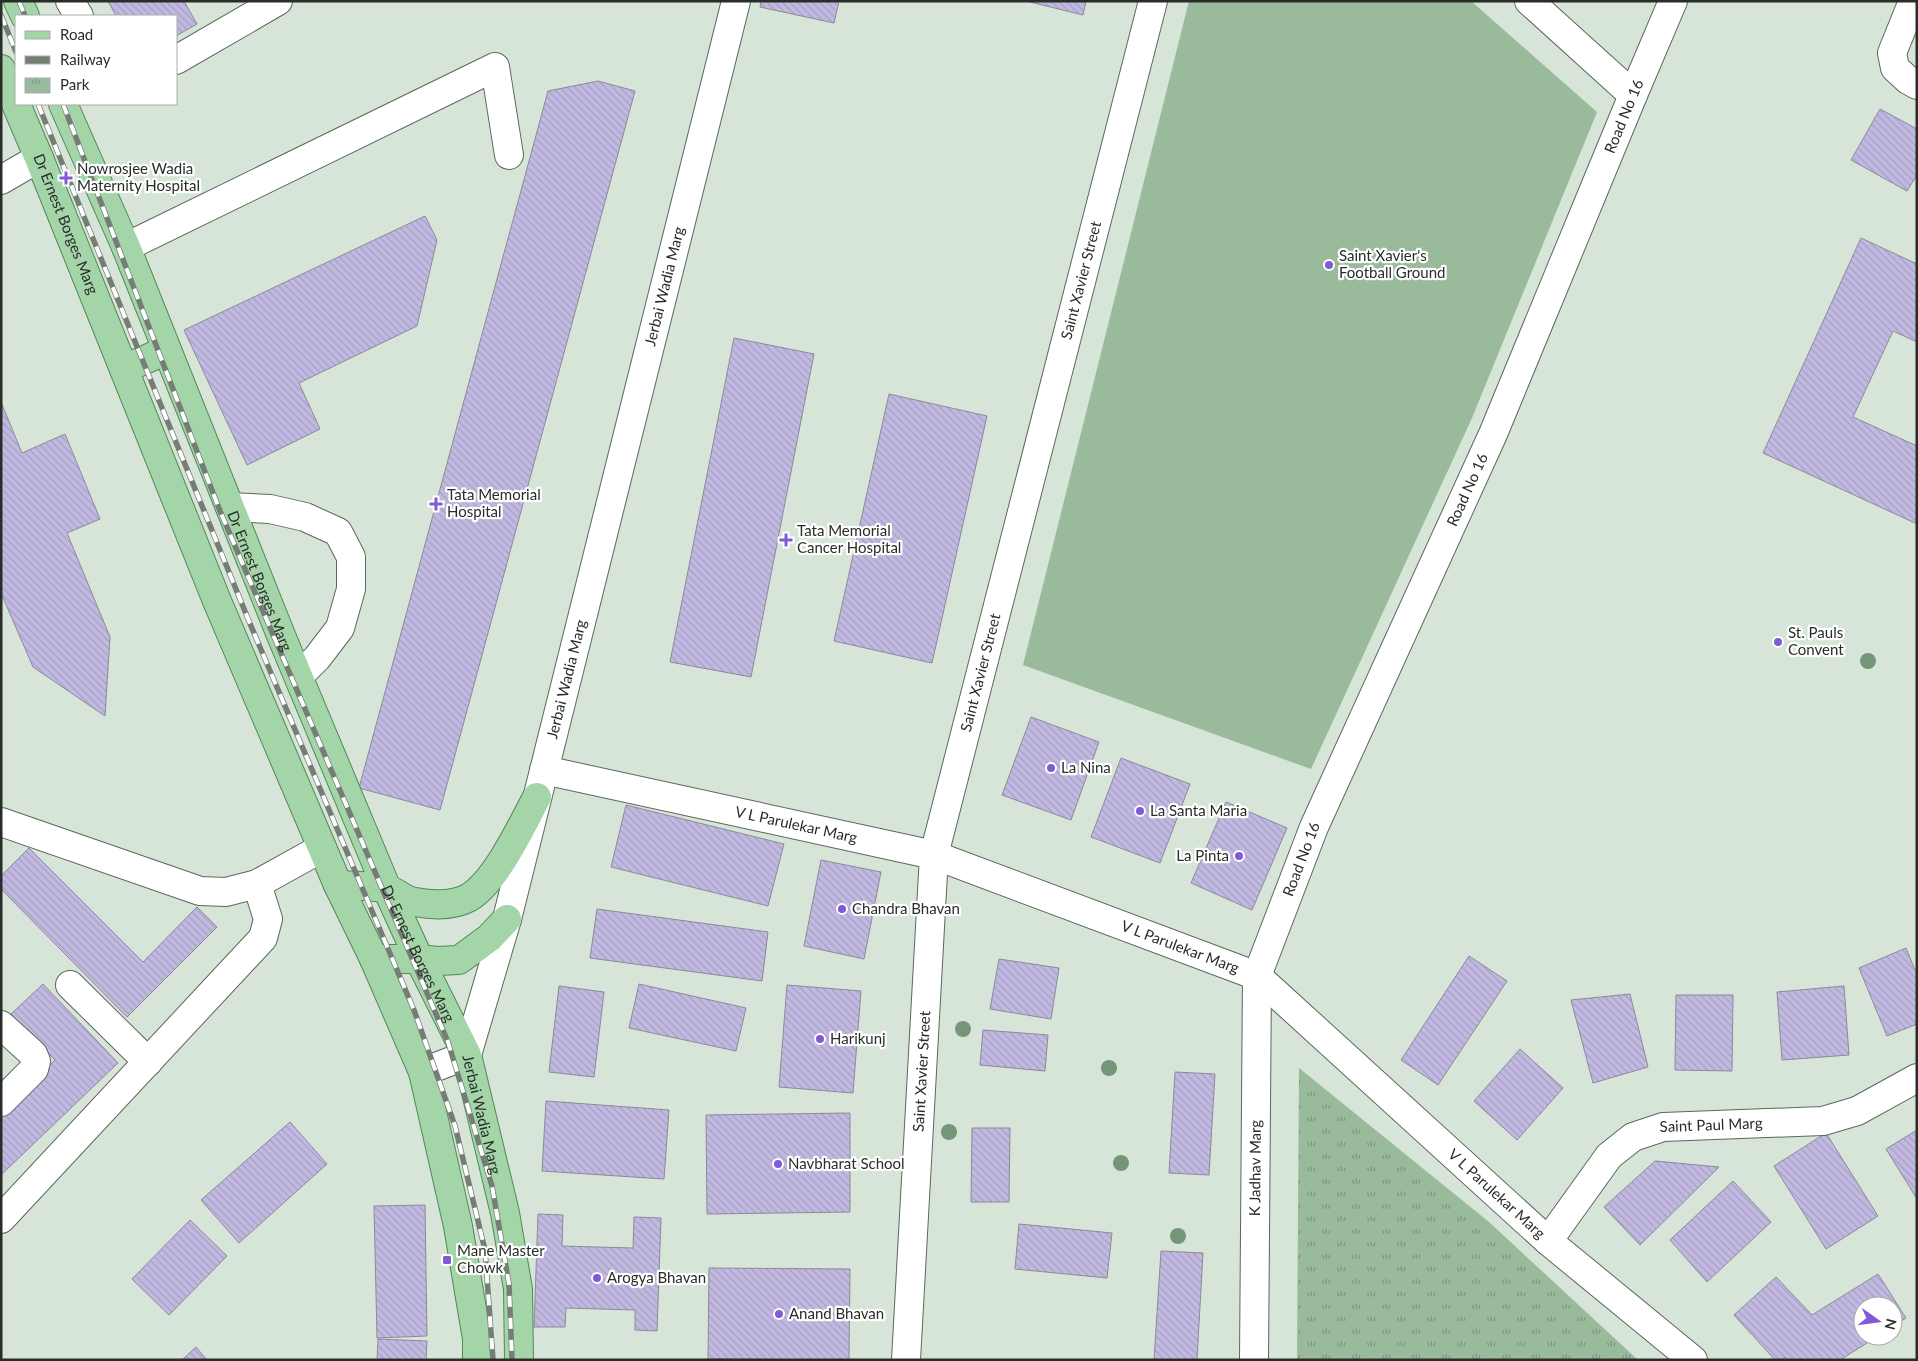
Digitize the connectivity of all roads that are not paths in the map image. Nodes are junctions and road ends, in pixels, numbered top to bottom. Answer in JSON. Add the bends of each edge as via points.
{"nodes":[{"id":1,"x":18,"y":1,"type":"edge"},
{"id":2,"x":70,"y":1,"type":"edge"},
{"id":3,"x":278,"y":1,"type":"edge"},
{"id":4,"x":736,"y":1,"type":"edge"},
{"id":5,"x":1153,"y":1,"type":"edge"},
{"id":6,"x":1529,"y":1,"type":"edge"},
{"id":7,"x":1673,"y":1,"type":"edge"},
{"id":8,"x":1913,"y":1,"type":"edge"},
{"id":9,"x":25,"y":15,"type":"edge"},
{"id":10,"x":78,"y":15,"type":"edge"},
{"id":11,"x":178,"y":59,"type":"edge"},
{"id":12,"x":1,"y":69,"type":"edge"},
{"id":13,"x":1917,"y":85,"type":"edge"},
{"id":14,"x":1632,"y":95,"type":"junction"},
{"id":15,"x":15,"y":102,"type":"edge"},
{"id":16,"x":16,"y":105,"type":"edge"},
{"id":17,"x":63,"y":105,"type":"edge"},
{"id":18,"x":509,"y":155,"type":"dead end"},
{"id":19,"x":39,"y":158,"type":"junction"},
{"id":20,"x":1,"y":180,"type":"edge"},
{"id":21,"x":126,"y":247,"type":"junction"},
{"id":22,"x":167,"y":350,"type":"junction"},
{"id":23,"x":124,"y":369,"type":"junction"},
{"id":24,"x":230,"y":507,"type":"junction"},
{"id":25,"x":298,"y":675,"type":"junction"},
{"id":26,"x":544,"y":770,"type":"junction"},
{"id":27,"x":538,"y":797,"type":"junction"},
{"id":28,"x":1,"y":822,"type":"edge"},
{"id":29,"x":322,"y":848,"type":"junction"},
{"id":30,"x":934,"y":855,"type":"junction"},
{"id":31,"x":257,"y":884,"type":"junction"},
{"id":32,"x":338,"y":885,"type":"junction"},
{"id":33,"x":388,"y":889,"type":"junction"},
{"id":34,"x":507,"y":919,"type":"junction"},
{"id":35,"x":374,"y":959,"type":"junction"},
{"id":36,"x":419,"y":959,"type":"junction"},
{"id":37,"x":1257,"y":976,"type":"junction"},
{"id":38,"x":70,"y":985,"type":"dead end"},
{"id":39,"x":1,"y":1025,"type":"edge"},
{"id":40,"x":467,"y":1055,"type":"junction"},
{"id":41,"x":148,"y":1062,"type":"junction"},
{"id":42,"x":423,"y":1072,"type":"junction"},
{"id":43,"x":1917,"y":1078,"type":"edge"},
{"id":44,"x":1,"y":1102,"type":"edge"},
{"id":45,"x":1,"y":1219,"type":"edge"},
{"id":46,"x":1548,"y":1241,"type":"junction"},
{"id":47,"x":478,"y":1360,"type":"edge"},
{"id":48,"x":519,"y":1360,"type":"edge"},
{"id":49,"x":906,"y":1360,"type":"edge"},
{"id":50,"x":1254,"y":1360,"type":"edge"},
{"id":51,"x":1693,"y":1360,"type":"edge"}],
"edges":[{"from":1,"to":9,"type":"main road"},
{"from":2,"to":10,"type":"street"},
{"from":3,"to":11,"type":"street"},
{"from":4,"to":26,"type":"street","name":"Jerbai Wadia Marg"},
{"from":5,"to":30,"type":"street","name":"Saint Xavier Street"},
{"from":6,"to":14,"type":"street"},
{"from":7,"to":14,"type":"street","name":"Road No 16"},
{"from":8,"to":13,"type":"street","via":[[1892,53],[1895,68]]},
{"from":12,"to":15,"type":"main road","name":"Dr Ernest Borges Marg"},
{"from":14,"to":37,"type":"street","name":"Road No 16","via":[[1492,434],[1314,827]]},
{"from":16,"to":19,"type":"main road","name":"Dr Ernest Borges Marg"},
{"from":17,"to":21,"type":"main road","name":"Dr Ernest Borges Marg"},
{"from":18,"to":21,"type":"street","via":[[496,67]]},
{"from":19,"to":20,"type":"street"},
{"from":19,"to":23,"type":"main road","name":"Dr Ernest Borges Marg"},
{"from":21,"to":22,"type":"main road","name":"Dr Ernest Borges Marg"},
{"from":22,"to":23,"type":"main road"},
{"from":22,"to":24,"type":"main road","name":"Dr Ernest Borges Marg"},
{"from":23,"to":29,"type":"main road","name":"Dr Ernest Borges Marg","via":[[217,601]]},
{"from":24,"to":25,"type":"main road","name":"Dr Ernest Borges Marg"},
{"from":24,"to":25,"type":"street","via":[[270,509],[305,517],[338,532],[351,557],[351,589],[340,628],[317,658]]},
{"from":25,"to":33,"type":"main road","name":"Dr Ernest Borges Marg"},
{"from":26,"to":27,"type":"street","name":"Jerbai Wadia Marg"},
{"from":26,"to":30,"type":"street","name":"V L Parulekar Marg"},
{"from":27,"to":33,"type":"main road","via":[[510,848],[486,882],[468,898],[450,903],[413,902]]},
{"from":27,"to":34,"type":"street","name":"Jerbai Wadia Marg"},
{"from":28,"to":31,"type":"street","via":[[200,891],[226,892]]},
{"from":29,"to":31,"type":"street"},
{"from":29,"to":32,"type":"main road","name":"Dr Ernest Borges Marg"},
{"from":30,"to":37,"type":"street","name":"V L Parulekar Marg"},
{"from":30,"to":49,"type":"street","name":"Saint Xavier Street"},
{"from":31,"to":41,"type":"street","via":[[268,920],[263,938]]},
{"from":32,"to":33,"type":"main road"},
{"from":32,"to":35,"type":"main road","name":"Dr Ernest Borges Marg"},
{"from":33,"to":36,"type":"main road","name":"Dr Ernest Borges Marg"},
{"from":34,"to":36,"type":"main road","via":[[489,938],[459,960]]},
{"from":34,"to":40,"type":"street","name":"Jerbai Wadia Marg"},
{"from":35,"to":36,"type":"main road"},
{"from":35,"to":42,"type":"main road"},
{"from":36,"to":40,"type":"main road","name":"Dr Ernest Borges Marg"},
{"from":37,"to":46,"type":"street","name":"V L Parulekar Marg"},
{"from":37,"to":50,"type":"street","name":"K Jadhav Marg"},
{"from":38,"to":41,"type":"street"},
{"from":39,"to":44,"type":"street","via":[[33,1054],[36,1061],[34,1070]]},
{"from":40,"to":42,"type":"street"},
{"from":40,"to":48,"type":"main road","name":"Jerbai Wadia Marg","via":[[505,1213],[518,1289]]},
{"from":41,"to":45,"type":"street"},
{"from":42,"to":47,"type":"main road","via":[[458,1226]]},
{"from":43,"to":46,"type":"street","name":"Saint Paul Marg","via":[[1857,1111],[1824,1121],[1663,1127],[1633,1137],[1609,1156]]},
{"from":46,"to":51,"type":"street","name":"V L Parulekar Marg"}]}
